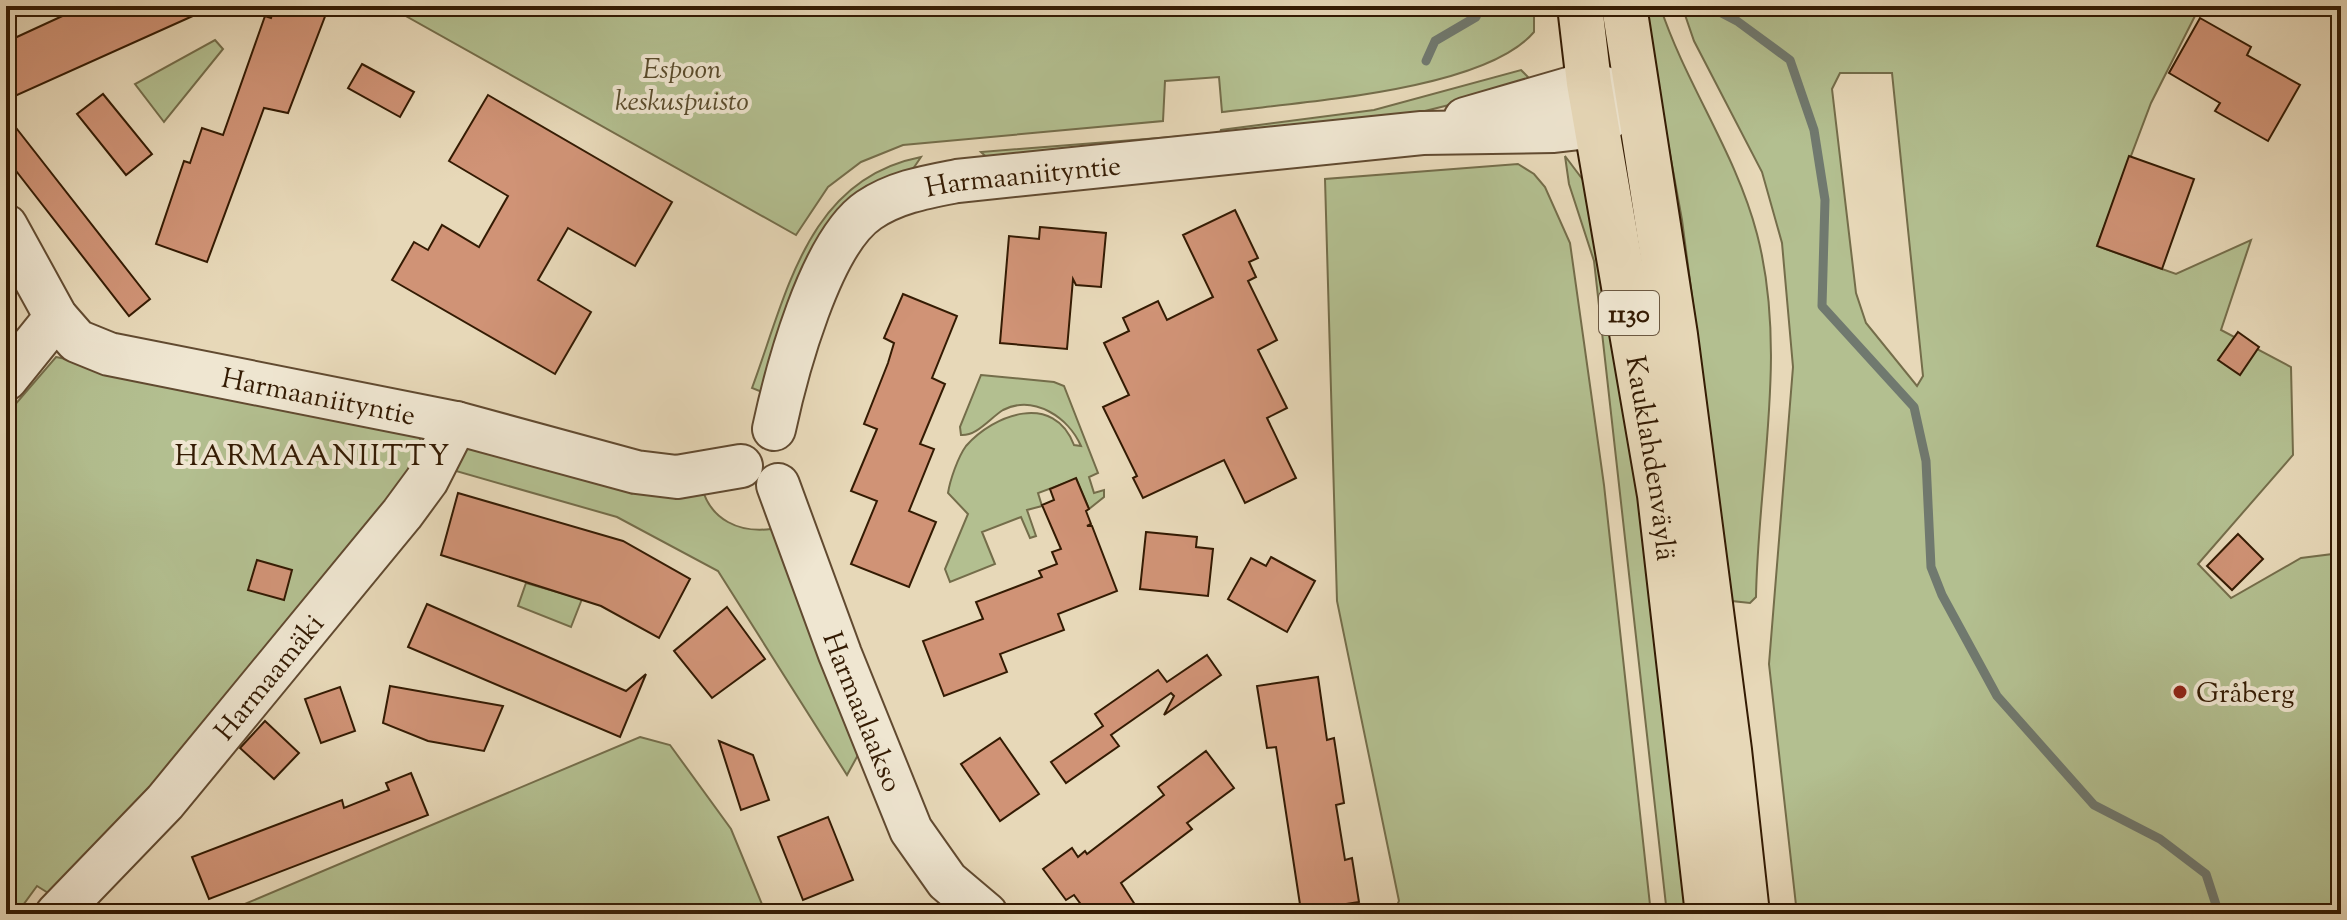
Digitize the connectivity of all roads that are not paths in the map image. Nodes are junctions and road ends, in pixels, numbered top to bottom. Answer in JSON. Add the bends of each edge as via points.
{"nodes":[{"id":1,"x":1580,"y":6,"type":"edge"},
{"id":2,"x":1624,"y":6,"type":"edge"},
{"id":3,"x":1589,"y":83,"type":"junction"},
{"id":4,"x":1636,"y":98,"type":"junction"},
{"id":5,"x":1597,"y":126,"type":"junction"},
{"id":6,"x":1422,"y":133,"type":"junction"},
{"id":7,"x":6,"y":226,"type":"edge"},
{"id":8,"x":56,"y":317,"type":"junction"},
{"id":9,"x":6,"y":379,"type":"edge"},
{"id":10,"x":456,"y":423,"type":"junction"},
{"id":11,"x":774,"y":429,"type":"junction"},
{"id":12,"x":741,"y":466,"type":"junction"},
{"id":13,"x":778,"y":485,"type":"junction"},
{"id":14,"x":42,"y":909,"type":"edge"},
{"id":15,"x":986,"y":914,"type":"edge"},
{"id":16,"x":1708,"y":914,"type":"edge"},
{"id":17,"x":1747,"y":914,"type":"edge"}],
"edges":[{"from":1,"to":3,"type":"main road","name":"Kauklahdenväylä","number":"1130"},
{"from":2,"to":4,"type":"main road","name":"Kauklahdenväylä","number":"1130"},
{"from":3,"to":4,"type":"street"},
{"from":3,"to":5,"type":"main road","name":"Kauklahdenväylä","number":"1130"},
{"from":3,"to":6,"type":"street","name":"Harmaaniityntie"},
{"from":4,"to":5,"type":"street","name":"Harmaaniityntie"},
{"from":4,"to":17,"type":"main road","name":"Kauklahdenväylä","number":"1130","via":[[1675,335]]},
{"from":5,"to":6,"type":"street","name":"Harmaaniityntie"},
{"from":5,"to":16,"type":"main road","name":"Kauklahdenväylä","number":"1130","via":[[1660,495]]},
{"from":6,"to":11,"type":"street","name":"Harmaaniityntie","via":[[957,181],[904,192],[867,211],[842,239],[798,336]]},
{"from":7,"to":8,"type":"street","name":"Harmaaniityntie"},
{"from":8,"to":9,"type":"street"},
{"from":8,"to":10,"type":"street","name":"Harmaaniityntie","via":[[77,341],[109,354]]},
{"from":10,"to":12,"type":"street","name":"Harmaaniityntie","via":[[636,472],[677,477]]},
{"from":10,"to":14,"type":"street","name":"Harmaamäki","via":[[427,480],[402,514],[165,802]]},
{"from":11,"to":12,"type":"street","via":[[748,436],[741,448]]},
{"from":11,"to":13,"type":"street","via":[[792,439],[798,456],[794,472]]},
{"from":12,"to":13,"type":"street","via":[[753,482]]},
{"from":13,"to":15,"type":"street","name":"Harmaalaakso","via":[[911,830],[947,881]]}]}
